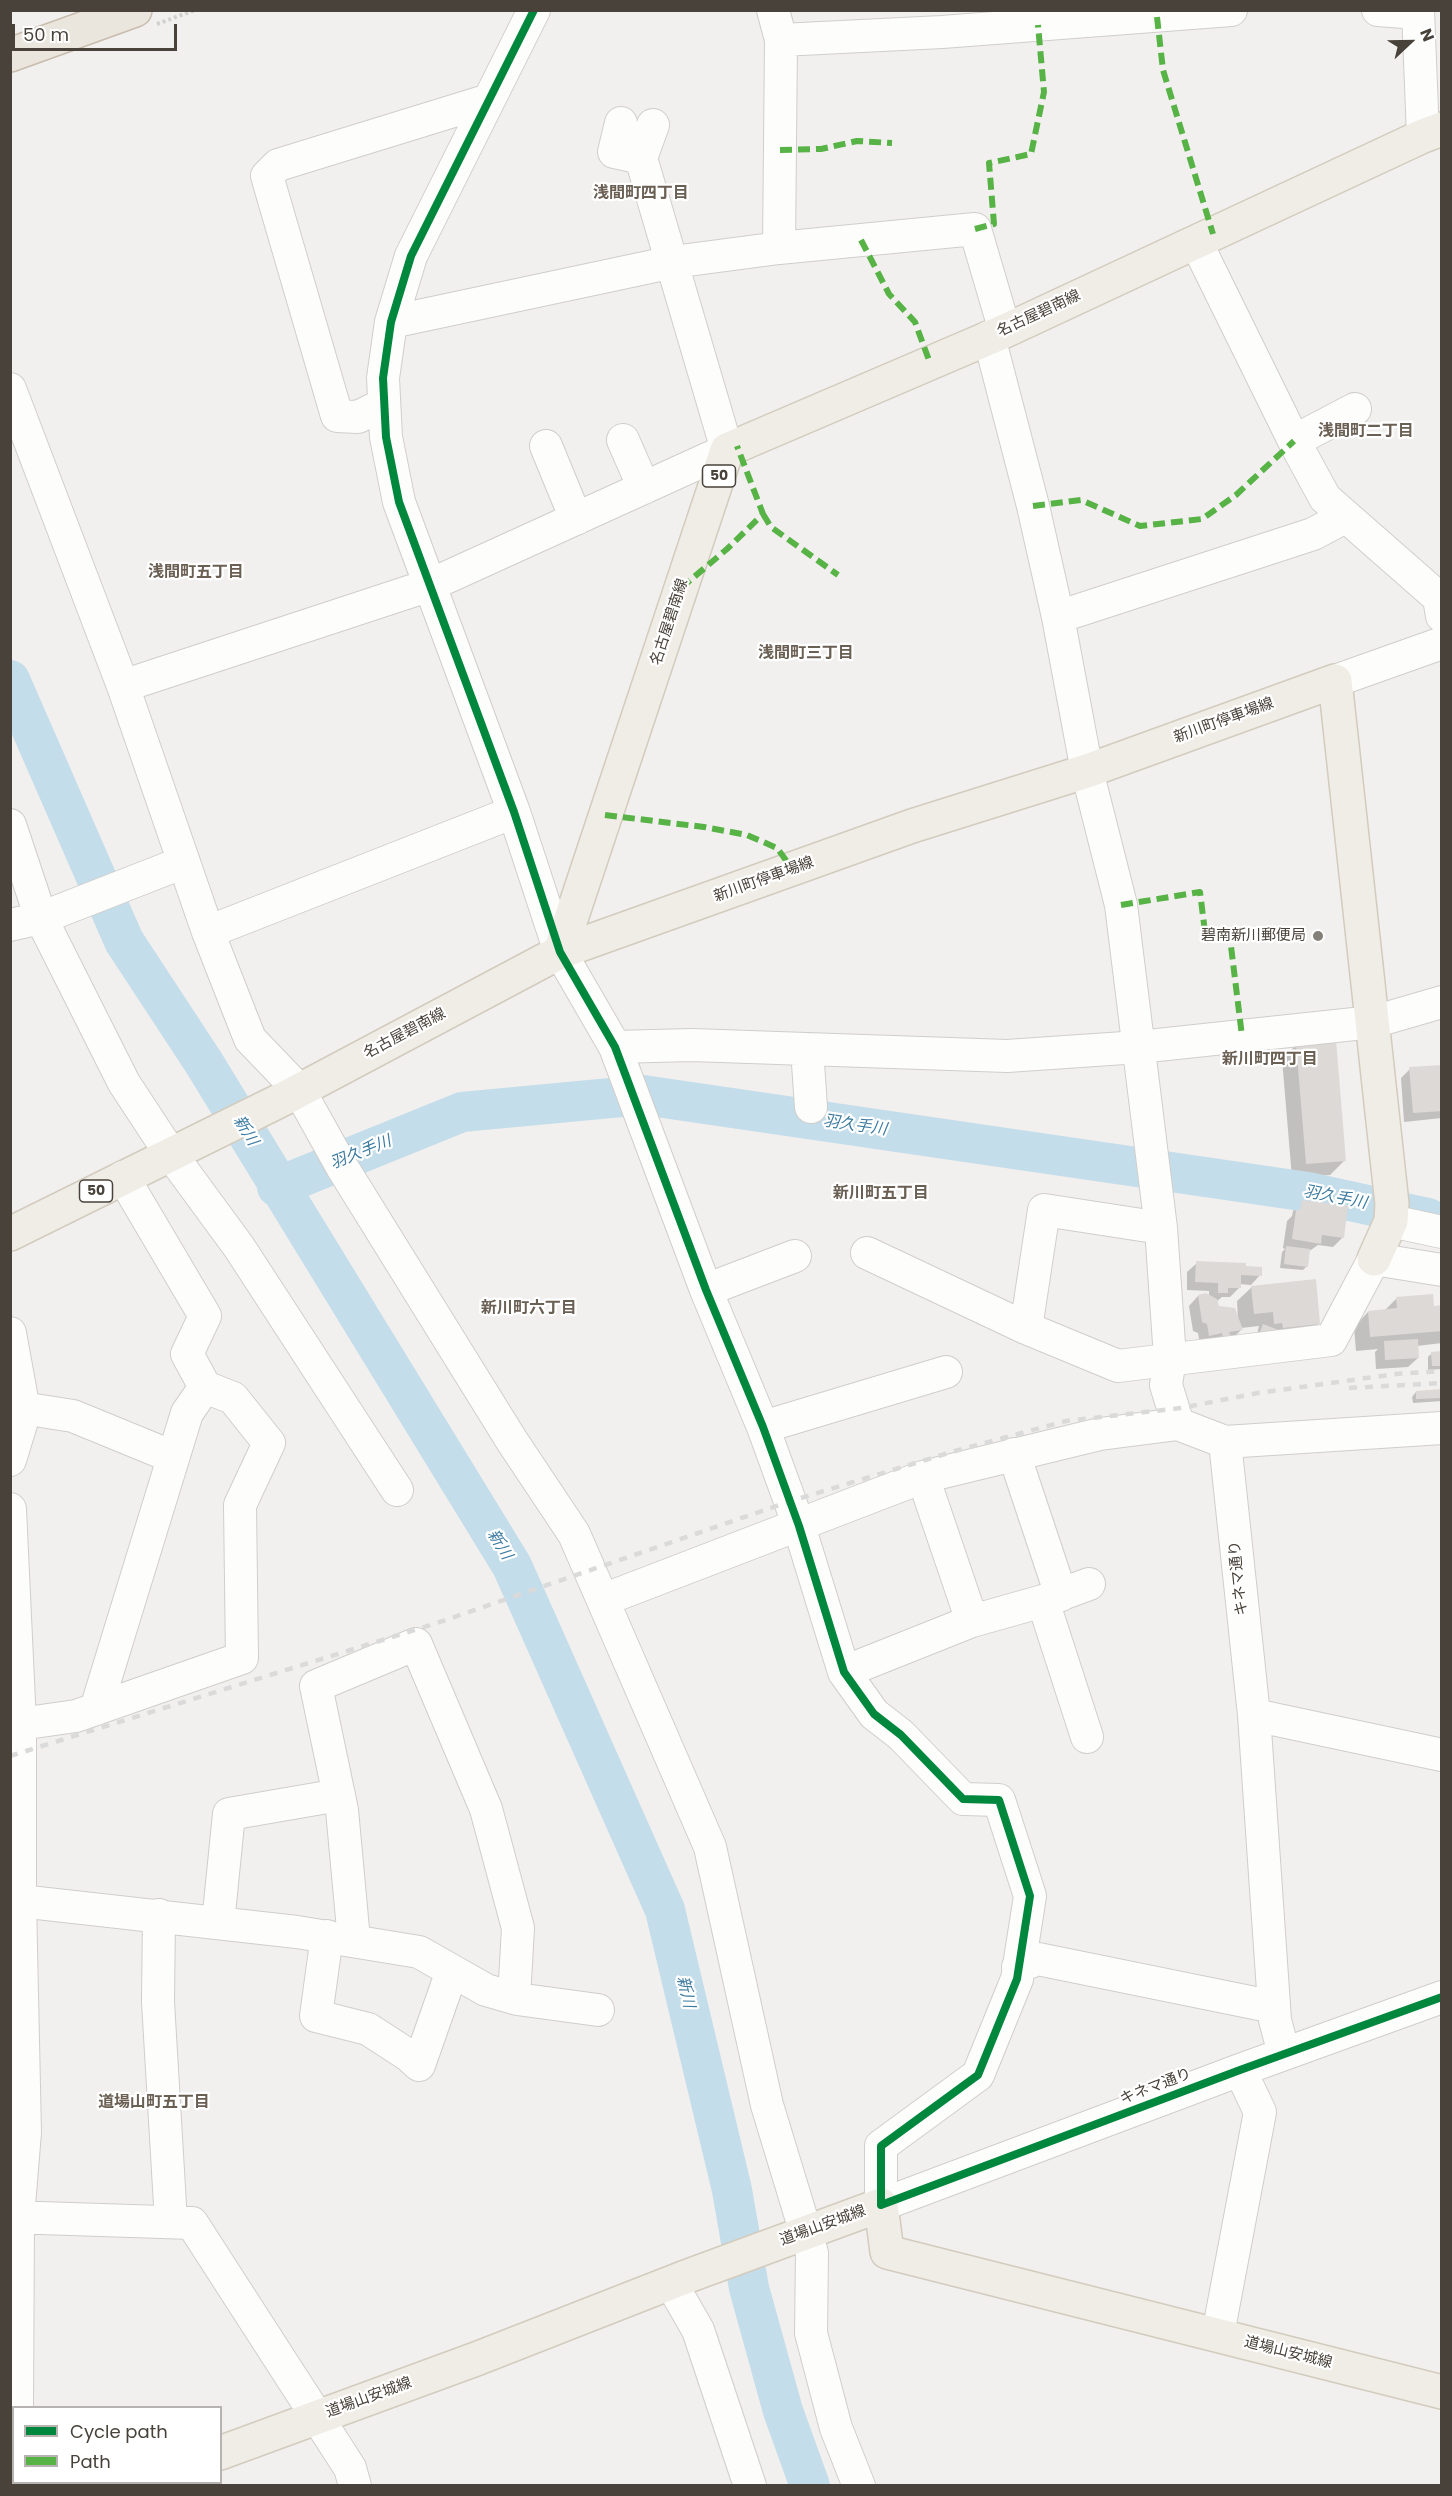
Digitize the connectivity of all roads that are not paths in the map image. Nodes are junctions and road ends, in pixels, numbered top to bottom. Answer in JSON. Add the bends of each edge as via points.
{"nodes":[{"id":1,"x":135,"y":10,"type":"edge"},
{"id":2,"x":534,"y":10,"type":"edge"},
{"id":3,"x":1231,"y":10,"type":"edge"},
{"id":4,"x":1378,"y":10,"type":"edge"},
{"id":5,"x":1418,"y":12,"type":"edge"},
{"id":6,"x":777,"y":25,"type":"edge"},
{"id":7,"x":10,"y":55,"type":"edge"},
{"id":8,"x":489,"y":100,"type":"junction"},
{"id":9,"x":621,"y":123,"type":"dead end"},
{"id":10,"x":653,"y":125,"type":"dead end"},
{"id":11,"x":1432,"y":133,"type":"edge"},
{"id":12,"x":641,"y":158,"type":"junction"},
{"id":13,"x":1196,"y":242,"type":"junction"},
{"id":14,"x":779,"y":248,"type":"junction"},
{"id":15,"x":673,"y":262,"type":"junction"},
{"id":16,"x":391,"y":322,"type":"junction"},
{"id":17,"x":997,"y":334,"type":"junction"},
{"id":18,"x":10,"y":389,"type":"edge"},
{"id":19,"x":384,"y":404,"type":"junction"},
{"id":20,"x":1356,"y":409,"type":"dead end"},
{"id":21,"x":623,"y":440,"type":"dead end"},
{"id":22,"x":1294,"y":441,"type":"junction"},
{"id":23,"x":546,"y":446,"type":"dead end"},
{"id":24,"x":727,"y":450,"type":"junction"},
{"id":25,"x":644,"y":488,"type":"junction"},
{"id":26,"x":1345,"y":517,"type":"junction"},
{"id":27,"x":576,"y":519,"type":"junction"},
{"id":28,"x":430,"y":585,"type":"junction"},
{"id":29,"x":1442,"y":616,"type":"edge"},
{"id":30,"x":1058,"y":617,"type":"junction"},
{"id":31,"x":1442,"y":643,"type":"edge"},
{"id":32,"x":1335,"y":681,"type":"junction"},
{"id":33,"x":123,"y":686,"type":"junction"},
{"id":34,"x":1087,"y":771,"type":"junction"},
{"id":35,"x":514,"y":812,"type":"junction"},
{"id":36,"x":10,"y":825,"type":"edge"},
{"id":37,"x":182,"y":863,"type":"junction"},
{"id":38,"x":42,"y":917,"type":"junction"},
{"id":39,"x":10,"y":925,"type":"edge"},
{"id":40,"x":208,"y":932,"type":"junction"},
{"id":41,"x":560,"y":952,"type":"junction"},
{"id":42,"x":1442,"y":1002,"type":"edge"},
{"id":43,"x":1372,"y":1022,"type":"junction"},
{"id":44,"x":615,"y":1047,"type":"junction"},
{"id":45,"x":1139,"y":1047,"type":"junction"},
{"id":46,"x":807,"y":1049,"type":"junction"},
{"id":47,"x":293,"y":1093,"type":"junction"},
{"id":48,"x":811,"y":1107,"type":"dead end"},
{"id":49,"x":176,"y":1150,"type":"junction"},
{"id":50,"x":123,"y":1177,"type":"junction"},
{"id":51,"x":1391,"y":1221,"type":"junction"},
{"id":52,"x":1161,"y":1228,"type":"junction"},
{"id":53,"x":1442,"y":1232,"type":"edge"},
{"id":54,"x":10,"y":1234,"type":"edge"},
{"id":55,"x":867,"y":1253,"type":"dead end"},
{"id":56,"x":795,"y":1256,"type":"dead end"},
{"id":57,"x":1374,"y":1259,"type":"junction"},
{"id":58,"x":1442,"y":1270,"type":"edge"},
{"id":59,"x":706,"y":1290,"type":"junction"},
{"id":60,"x":1026,"y":1328,"type":"junction"},
{"id":61,"x":10,"y":1333,"type":"edge"},
{"id":62,"x":1170,"y":1358,"type":"junction"},
{"id":63,"x":946,"y":1372,"type":"dead end"},
{"id":64,"x":205,"y":1387,"type":"junction"},
{"id":65,"x":22,"y":1408,"type":"junction"},
{"id":66,"x":1178,"y":1424,"type":"junction"},
{"id":67,"x":763,"y":1427,"type":"junction"},
{"id":68,"x":1442,"y":1428,"type":"edge"},
{"id":69,"x":1225,"y":1442,"type":"junction"},
{"id":70,"x":1014,"y":1454,"type":"junction"},
{"id":71,"x":173,"y":1457,"type":"junction"},
{"id":72,"x":10,"y":1460,"type":"edge"},
{"id":73,"x":924,"y":1477,"type":"junction"},
{"id":74,"x":397,"y":1490,"type":"dead end"},
{"id":75,"x":10,"y":1509,"type":"edge"},
{"id":76,"x":799,"y":1526,"type":"junction"},
{"id":77,"x":1064,"y":1593,"type":"junction"},
{"id":78,"x":603,"y":1600,"type":"junction"},
{"id":79,"x":972,"y":1621,"type":"junction"},
{"id":80,"x":844,"y":1672,"type":"junction"},
{"id":81,"x":96,"y":1709,"type":"junction"},
{"id":82,"x":1254,"y":1715,"type":"junction"},
{"id":83,"x":20,"y":1724,"type":"junction"},
{"id":84,"x":1087,"y":1737,"type":"dead end"},
{"id":85,"x":1442,"y":1755,"type":"edge"},
{"id":86,"x":339,"y":1795,"type":"junction"},
{"id":87,"x":20,"y":1901,"type":"junction"},
{"id":88,"x":159,"y":1916,"type":"junction"},
{"id":89,"x":218,"y":1923,"type":"junction"},
{"id":90,"x":340,"y":1938,"type":"junction"},
{"id":91,"x":1018,"y":1967,"type":"junction"},
{"id":92,"x":452,"y":1971,"type":"junction"},
{"id":93,"x":1442,"y":1997,"type":"edge"},
{"id":94,"x":514,"y":1998,"type":"junction"},
{"id":95,"x":1274,"y":2007,"type":"junction"},
{"id":96,"x":598,"y":2010,"type":"dead end"},
{"id":97,"x":1284,"y":2054,"type":"junction"},
{"id":98,"x":1240,"y":2070,"type":"junction"},
{"id":99,"x":881,"y":2205,"type":"junction"},
{"id":100,"x":14,"y":2218,"type":"edge"},
{"id":101,"x":171,"y":2223,"type":"junction"},
{"id":102,"x":798,"y":2235,"type":"junction"},
{"id":103,"x":679,"y":2279,"type":"junction"},
{"id":104,"x":1218,"y":2334,"type":"junction"},
{"id":105,"x":1442,"y":2392,"type":"edge"},
{"id":106,"x":14,"y":2406,"type":"edge"},
{"id":107,"x":317,"y":2416,"type":"junction"},
{"id":108,"x":222,"y":2452,"type":"edge"},
{"id":109,"x":355,"y":2486,"type":"edge"},
{"id":110,"x":750,"y":2486,"type":"edge"},
{"id":111,"x":859,"y":2486,"type":"edge"}],
"edges":[{"from":1,"to":7,"type":"highway"},
{"from":2,"to":8,"type":"street"},
{"from":3,"to":6,"type":"street","via":[[942,32]]},
{"from":4,"to":5,"type":"street"},
{"from":5,"to":11,"type":"street"},
{"from":6,"to":14,"type":"street"},
{"from":8,"to":16,"type":"street","via":[[411,256]]},
{"from":8,"to":19,"type":"street","via":[[278,165],[267,176],[337,416],[358,417]]},
{"from":9,"to":12,"type":"street","via":[[614,152]]},
{"from":10,"to":12,"type":"street"},
{"from":11,"to":13,"type":"main road","name":"名古屋碧南線","number":"50"},
{"from":12,"to":15,"type":"street"},
{"from":13,"to":17,"type":"main road","name":"名古屋碧南線","number":"50"},
{"from":13,"to":22,"type":"street"},
{"from":14,"to":15,"type":"street"},
{"from":14,"to":17,"type":"street","via":[[975,229]]},
{"from":15,"to":16,"type":"street"},
{"from":15,"to":24,"type":"street"},
{"from":16,"to":19,"type":"street","via":[[383,378]]},
{"from":17,"to":24,"type":"main road","name":"名古屋碧南線","number":"50"},
{"from":17,"to":30,"type":"street"},
{"from":18,"to":33,"type":"street"},
{"from":19,"to":28,"type":"street","via":[[386,437],[399,502]]},
{"from":20,"to":22,"type":"street"},
{"from":21,"to":25,"type":"street"},
{"from":22,"to":26,"type":"street","via":[[1325,498]]},
{"from":23,"to":27,"type":"street"},
{"from":24,"to":25,"type":"street"},
{"from":24,"to":41,"type":"main road","name":"名古屋碧南線","number":"50"},
{"from":25,"to":27,"type":"street"},
{"from":26,"to":29,"type":"street","via":[[1439,598]]},
{"from":26,"to":30,"type":"street","via":[[1313,534]]},
{"from":27,"to":28,"type":"street"},
{"from":28,"to":33,"type":"street"},
{"from":28,"to":35,"type":"street"},
{"from":30,"to":34,"type":"street"},
{"from":31,"to":32,"type":"street"},
{"from":32,"to":34,"type":"main road","name":"新川町停車場線"},
{"from":32,"to":43,"type":"main road"},
{"from":33,"to":37,"type":"street"},
{"from":34,"to":41,"type":"main road","name":"新川町停車場線","via":[[912,826]]},
{"from":34,"to":45,"type":"street","via":[[1121,905]]},
{"from":35,"to":40,"type":"street"},
{"from":35,"to":41,"type":"street"},
{"from":36,"to":38,"type":"street"},
{"from":37,"to":38,"type":"street"},
{"from":37,"to":40,"type":"street"},
{"from":38,"to":39,"type":"street"},
{"from":38,"to":49,"type":"street","via":[[124,1083]]},
{"from":40,"to":47,"type":"street","via":[[250,1039]]},
{"from":41,"to":44,"type":"street"},
{"from":41,"to":47,"type":"main road","name":"名古屋碧南線","number":"50"},
{"from":42,"to":43,"type":"street"},
{"from":43,"to":45,"type":"street"},
{"from":43,"to":51,"type":"main road"},
{"from":44,"to":46,"type":"street"},
{"from":44,"to":59,"type":"street"},
{"from":45,"to":46,"type":"street","via":[[1007,1056]]},
{"from":45,"to":52,"type":"street"},
{"from":46,"to":48,"type":"street"},
{"from":47,"to":49,"type":"main road","name":"名古屋碧南線","number":"50"},
{"from":47,"to":78,"type":"street","via":[[574,1534]]},
{"from":49,"to":50,"type":"main road","name":"名古屋碧南線","number":"50"},
{"from":49,"to":74,"type":"street"},
{"from":50,"to":54,"type":"main road","name":"名古屋碧南線","number":"50"},
{"from":50,"to":64,"type":"street","via":[[206,1316],[187,1354]]},
{"from":51,"to":53,"type":"street"},
{"from":51,"to":57,"type":"main road"},
{"from":52,"to":60,"type":"street","via":[[1044,1210]]},
{"from":52,"to":62,"type":"street"},
{"from":55,"to":60,"type":"street"},
{"from":56,"to":59,"type":"street"},
{"from":57,"to":58,"type":"street"},
{"from":57,"to":62,"type":"street","via":[[1330,1340]]},
{"from":59,"to":67,"type":"street"},
{"from":60,"to":62,"type":"street","via":[[1118,1366]]},
{"from":61,"to":65,"type":"street"},
{"from":62,"to":66,"type":"street","via":[[1166,1385]]},
{"from":63,"to":67,"type":"street"},
{"from":64,"to":71,"type":"street","via":[[187,1413]]},
{"from":64,"to":81,"type":"street","via":[[233,1398],[269,1443],[240,1505],[242,1658]]},
{"from":65,"to":71,"type":"street","via":[[73,1416]]},
{"from":65,"to":72,"type":"street"},
{"from":66,"to":69,"type":"street"},
{"from":66,"to":70,"type":"street","via":[[1100,1434]]},
{"from":67,"to":76,"type":"street"},
{"from":68,"to":69,"type":"street"},
{"from":69,"to":82,"type":"street","name":"キネマ通り"},
{"from":70,"to":73,"type":"street"},
{"from":70,"to":77,"type":"street"},
{"from":71,"to":81,"type":"street"},
{"from":73,"to":76,"type":"street"},
{"from":73,"to":79,"type":"street"},
{"from":75,"to":83,"type":"street"},
{"from":76,"to":78,"type":"street"},
{"from":76,"to":80,"type":"street"},
{"from":77,"to":79,"type":"street"},
{"from":77,"to":84,"type":"street"},
{"from":78,"to":102,"type":"street","via":[[710,1847]]},
{"from":79,"to":80,"type":"street"},
{"from":80,"to":91,"type":"street","via":[[874,1714],[901,1735],[963,1799],[999,1800],[1030,1896]]},
{"from":81,"to":83,"type":"street"},
{"from":82,"to":85,"type":"street"},
{"from":82,"to":95,"type":"street","name":"キネマ通り"},
{"from":83,"to":87,"type":"street"},
{"from":86,"to":89,"type":"street","via":[[230,1814]]},
{"from":86,"to":90,"type":"street"},
{"from":86,"to":94,"type":"street","via":[[316,1686],[416,1644],[486,1809],[518,1928]]},
{"from":87,"to":88,"type":"street"},
{"from":87,"to":100,"type":"street","via":[[26,2132]]},
{"from":88,"to":89,"type":"street"},
{"from":88,"to":101,"type":"street","via":[[158,2002]]},
{"from":89,"to":90,"type":"street"},
{"from":90,"to":92,"type":"street","via":[[418,1952]]},
{"from":90,"to":92,"type":"street","via":[[316,2016],[369,2029],[419,2065]]},
{"from":91,"to":95,"type":"street","via":[[1038,1959]]},
{"from":91,"to":99,"type":"street","via":[[1017,1979],[978,2075],[881,2146]]},
{"from":92,"to":94,"type":"street","via":[[486,1990]]},
{"from":93,"to":97,"type":"street","name":"キネマ通り"},
{"from":94,"to":96,"type":"street"},
{"from":95,"to":97,"type":"street","name":"キネマ通り"},
{"from":97,"to":98,"type":"street","name":"キネマ通り"},
{"from":98,"to":99,"type":"street","name":"キネマ通り"},
{"from":98,"to":104,"type":"street","via":[[1260,2112]]},
{"from":99,"to":102,"type":"main road","name":"道場山安城線"},
{"from":99,"to":104,"type":"main road","name":"道場山安城線","via":[[887,2252]]},
{"from":100,"to":101,"type":"street"},
{"from":100,"to":106,"type":"street"},
{"from":101,"to":107,"type":"street","via":[[192,2223]]},
{"from":102,"to":103,"type":"main road","name":"道場山安城線"},
{"from":102,"to":111,"type":"street","via":[[812,2253],[812,2333],[836,2428]]},
{"from":103,"to":107,"type":"main road","name":"道場山安城線"},
{"from":103,"to":110,"type":"street"},
{"from":104,"to":105,"type":"main road","name":"道場山安城線"},
{"from":107,"to":108,"type":"main road","name":"道場山安城線"},
{"from":107,"to":109,"type":"street","via":[[350,2468]]}]}
